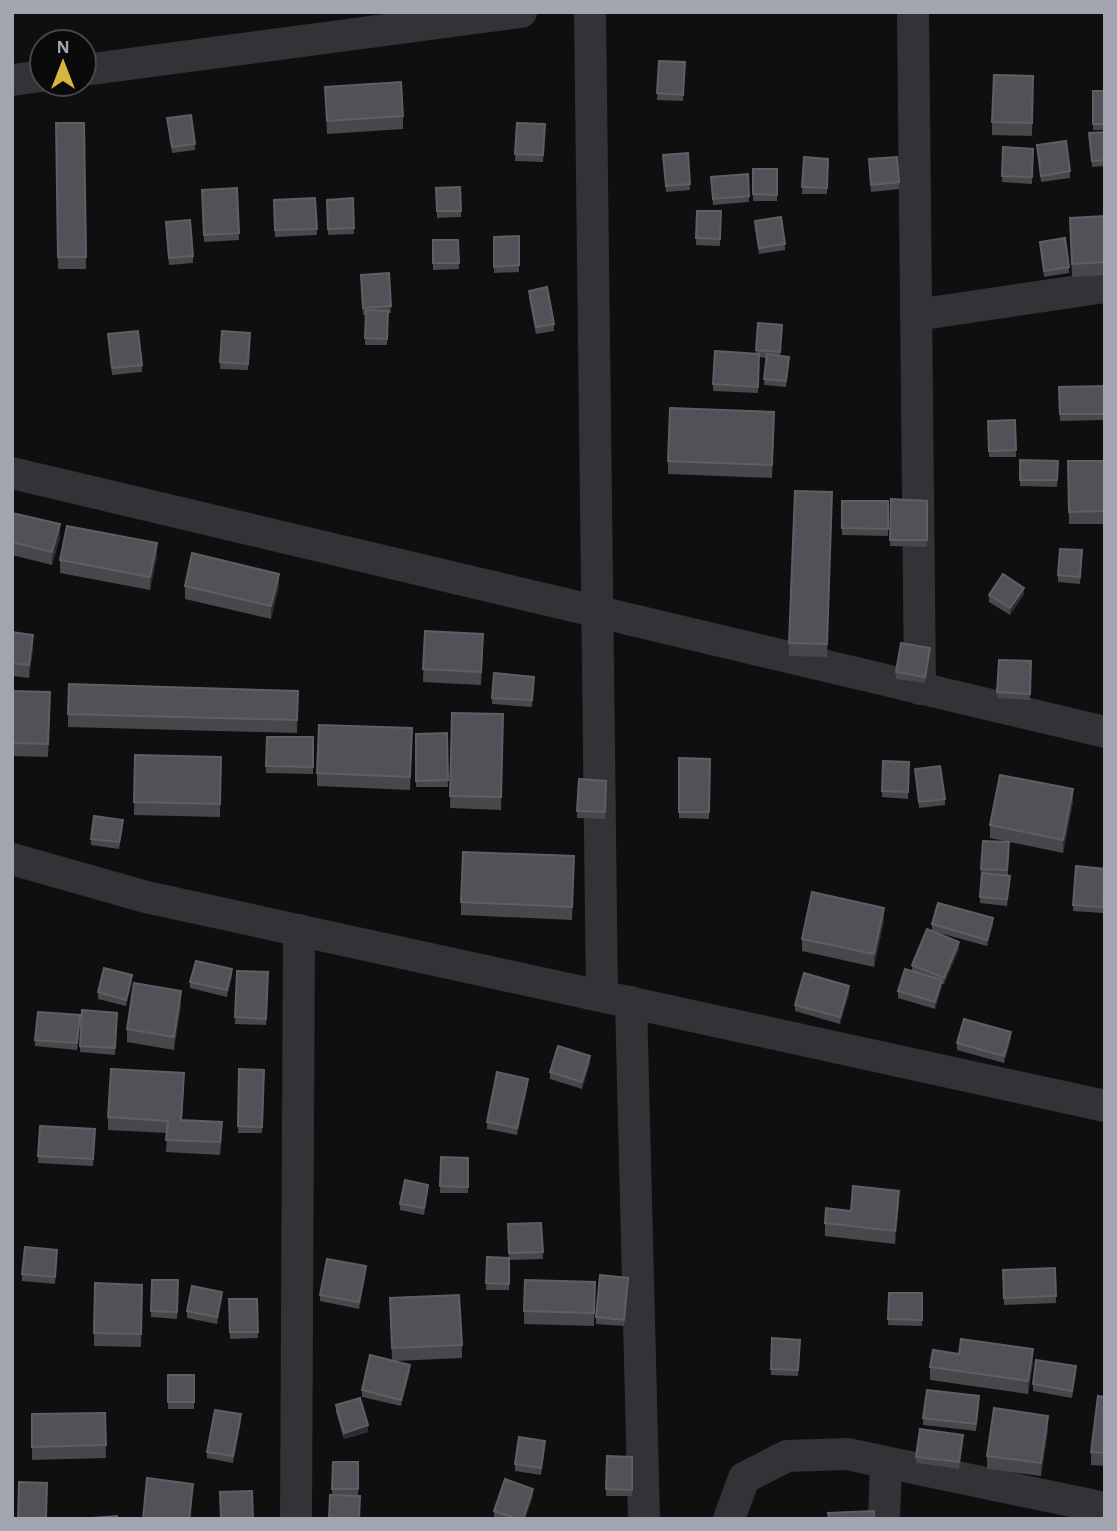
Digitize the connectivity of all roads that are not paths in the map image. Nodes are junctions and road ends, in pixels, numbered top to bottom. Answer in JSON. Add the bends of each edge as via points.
{"nodes":[{"id":1,"x":521,"y":12,"type":"edge"},
{"id":2,"x":590,"y":12,"type":"edge"},
{"id":3,"x":913,"y":12,"type":"edge"},
{"id":4,"x":98,"y":68,"type":"edge"},
{"id":5,"x":1105,"y":287,"type":"edge"},
{"id":6,"x":916,"y":315,"type":"junction"},
{"id":7,"x":12,"y":473,"type":"edge"},
{"id":8,"x":597,"y":611,"type":"junction"},
{"id":9,"x":920,"y":688,"type":"junction"},
{"id":10,"x":1105,"y":732,"type":"edge"},
{"id":11,"x":12,"y":859,"type":"edge"},
{"id":12,"x":299,"y":930,"type":"junction"},
{"id":13,"x":617,"y":999,"type":"junction"},
{"id":14,"x":1105,"y":1105,"type":"edge"},
{"id":15,"x":886,"y":1462,"type":"junction"},
{"id":16,"x":1105,"y":1508,"type":"edge"},
{"id":17,"x":296,"y":1519,"type":"edge"},
{"id":18,"x":644,"y":1519,"type":"edge"},
{"id":19,"x":729,"y":1519,"type":"edge"},
{"id":20,"x":884,"y":1519,"type":"edge"}],
"edges":[{"from":1,"to":4,"type":"street"},
{"from":2,"to":8,"type":"street"},
{"from":3,"to":6,"type":"street"},
{"from":5,"to":6,"type":"street"},
{"from":6,"to":9,"type":"street"},
{"from":7,"to":8,"type":"street"},
{"from":8,"to":9,"type":"street"},
{"from":8,"to":13,"type":"street"},
{"from":9,"to":10,"type":"street"},
{"from":11,"to":12,"type":"street","via":[[146,897]]},
{"from":12,"to":13,"type":"street"},
{"from":12,"to":17,"type":"street"},
{"from":13,"to":14,"type":"street"},
{"from":13,"to":18,"type":"street"},
{"from":15,"to":16,"type":"street"},
{"from":15,"to":19,"type":"street","via":[[847,1454],[787,1456],[744,1478]]},
{"from":15,"to":20,"type":"street"}]}
